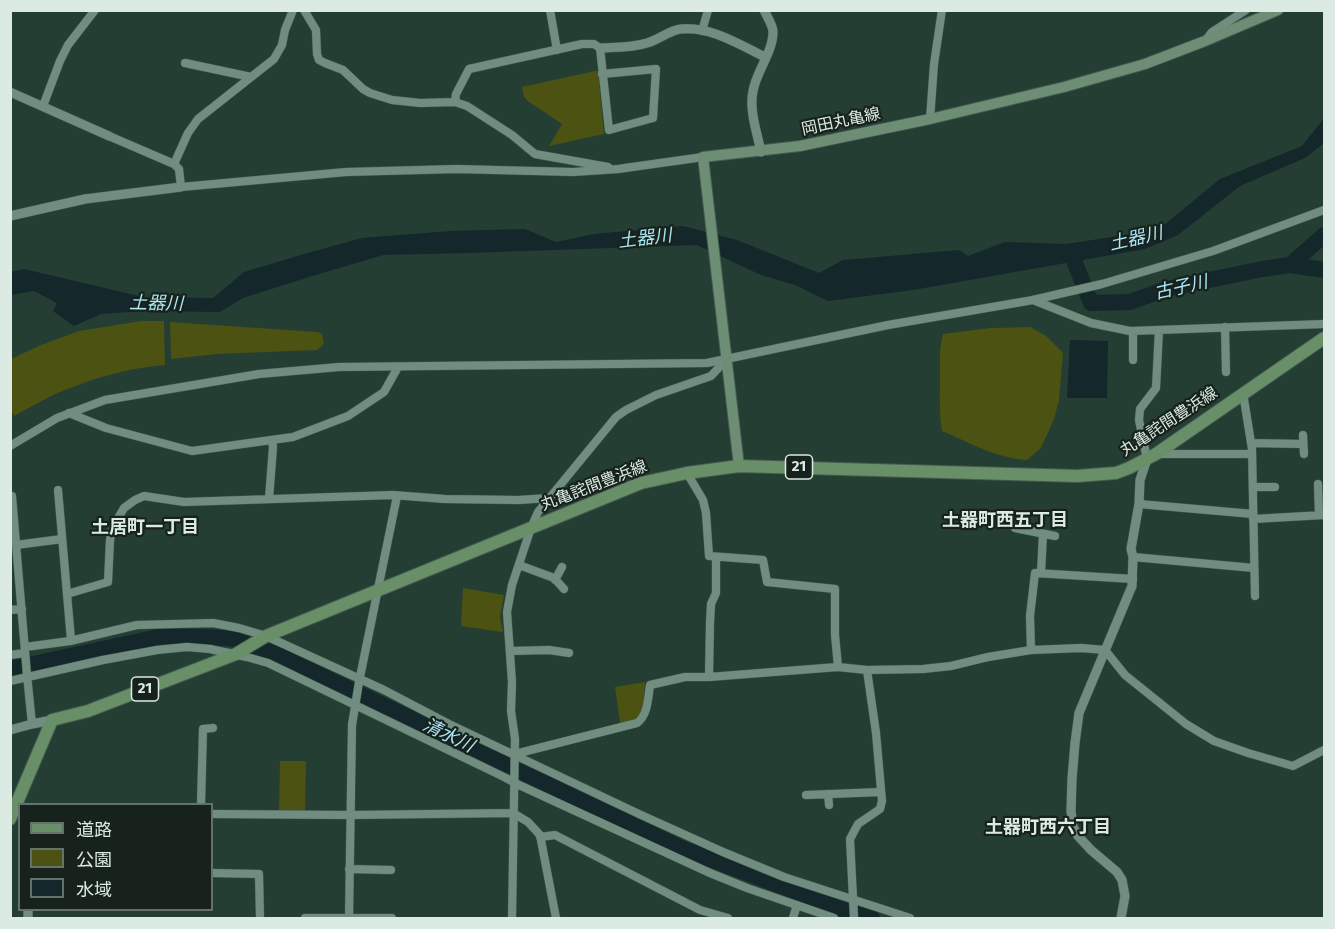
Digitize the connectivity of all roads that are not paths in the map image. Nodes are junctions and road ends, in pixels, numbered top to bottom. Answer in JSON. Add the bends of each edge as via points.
{"nodes":[{"id":1,"x":95,"y":10,"type":"edge"},
{"id":2,"x":293,"y":10,"type":"edge"},
{"id":3,"x":304,"y":10,"type":"edge"},
{"id":4,"x":550,"y":10,"type":"edge"},
{"id":5,"x":708,"y":10,"type":"edge"},
{"id":6,"x":764,"y":10,"type":"edge"},
{"id":7,"x":942,"y":10,"type":"edge"},
{"id":8,"x":1246,"y":10,"type":"edge"},
{"id":9,"x":1278,"y":10,"type":"edge"},
{"id":10,"x":702,"y":31,"type":"junction"},
{"id":11,"x":1205,"y":41,"type":"junction"},
{"id":12,"x":600,"y":48,"type":"junction"},
{"id":13,"x":557,"y":50,"type":"junction"},
{"id":14,"x":765,"y":57,"type":"junction"},
{"id":15,"x":185,"y":63,"type":"dead end"},
{"id":16,"x":602,"y":74,"type":"junction"},
{"id":17,"x":251,"y":77,"type":"junction"},
{"id":18,"x":10,"y":92,"type":"edge"},
{"id":19,"x":455,"y":102,"type":"junction"},
{"id":20,"x":43,"y":106,"type":"junction"},
{"id":21,"x":930,"y":119,"type":"junction"},
{"id":22,"x":110,"y":136,"type":"joint"},
{"id":23,"x":761,"y":152,"type":"junction"},
{"id":24,"x":703,"y":161,"type":"junction"},
{"id":25,"x":174,"y":164,"type":"junction"},
{"id":26,"x":618,"y":169,"type":"junction"},
{"id":27,"x":181,"y":187,"type":"junction"},
{"id":28,"x":1324,"y":210,"type":"edge"},
{"id":29,"x":10,"y":216,"type":"edge"},
{"id":30,"x":1033,"y":300,"type":"junction"},
{"id":31,"x":1324,"y":324,"type":"edge"},
{"id":32,"x":1225,"y":327,"type":"junction"},
{"id":33,"x":1159,"y":330,"type":"junction"},
{"id":34,"x":1133,"y":331,"type":"junction"},
{"id":35,"x":1324,"y":338,"type":"edge"},
{"id":36,"x":726,"y":360,"type":"junction"},
{"id":37,"x":1133,"y":360,"type":"dead end"},
{"id":38,"x":398,"y":367,"type":"junction"},
{"id":39,"x":1226,"y":372,"type":"dead end"},
{"id":40,"x":1243,"y":393,"type":"junction"},
{"id":41,"x":69,"y":413,"type":"junction"},
{"id":42,"x":1303,"y":435,"type":"dead end"},
{"id":43,"x":272,"y":440,"type":"junction"},
{"id":44,"x":1251,"y":443,"type":"junction"},
{"id":45,"x":1303,"y":444,"type":"junction"},
{"id":46,"x":10,"y":446,"type":"edge"},
{"id":47,"x":1252,"y":454,"type":"junction"},
{"id":48,"x":1304,"y":454,"type":"dead end"},
{"id":49,"x":1151,"y":456,"type":"junction"},
{"id":50,"x":739,"y":466,"type":"junction"},
{"id":51,"x":687,"y":473,"type":"junction"},
{"id":52,"x":1318,"y":484,"type":"dead end"},
{"id":53,"x":1252,"y":487,"type":"junction"},
{"id":54,"x":1275,"y":487,"type":"dead end"},
{"id":55,"x":58,"y":490,"type":"dead end"},
{"id":56,"x":12,"y":496,"type":"edge"},
{"id":57,"x":397,"y":496,"type":"junction"},
{"id":58,"x":549,"y":498,"type":"junction"},
{"id":59,"x":269,"y":499,"type":"junction"},
{"id":60,"x":1139,"y":504,"type":"junction"},
{"id":61,"x":1322,"y":515,"type":"edge"},
{"id":62,"x":1253,"y":516,"type":"junction"},
{"id":63,"x":12,"y":520,"type":"edge"},
{"id":64,"x":531,"y":528,"type":"junction"},
{"id":65,"x":1015,"y":528,"type":"dead end"},
{"id":66,"x":1043,"y":534,"type":"junction"},
{"id":67,"x":1055,"y":536,"type":"dead end"},
{"id":68,"x":62,"y":539,"type":"junction"},
{"id":69,"x":16,"y":544,"type":"junction"},
{"id":70,"x":716,"y":557,"type":"junction"},
{"id":71,"x":1133,"y":557,"type":"junction"},
{"id":72,"x":519,"y":565,"type":"junction"},
{"id":73,"x":562,"y":567,"type":"dead end"},
{"id":74,"x":1254,"y":568,"type":"junction"},
{"id":75,"x":1041,"y":573,"type":"junction"},
{"id":76,"x":555,"y":579,"type":"junction"},
{"id":77,"x":1133,"y":579,"type":"junction"},
{"id":78,"x":20,"y":584,"type":"junction"},
{"id":79,"x":10,"y":585,"type":"edge"},
{"id":80,"x":564,"y":589,"type":"dead end"},
{"id":81,"x":378,"y":590,"type":"junction"},
{"id":82,"x":67,"y":594,"type":"junction"},
{"id":83,"x":1255,"y":596,"type":"dead end"},
{"id":84,"x":22,"y":609,"type":"junction"},
{"id":85,"x":10,"y":610,"type":"edge"},
{"id":86,"x":265,"y":637,"type":"junction"},
{"id":87,"x":71,"y":640,"type":"junction"},
{"id":88,"x":25,"y":650,"type":"junction"},
{"id":89,"x":1030,"y":650,"type":"junction"},
{"id":90,"x":1105,"y":650,"type":"junction"},
{"id":91,"x":510,"y":651,"type":"junction"},
{"id":92,"x":569,"y":653,"type":"dead end"},
{"id":93,"x":236,"y":654,"type":"junction"},
{"id":94,"x":10,"y":655,"type":"edge"},
{"id":95,"x":838,"y":667,"type":"junction"},
{"id":96,"x":867,"y":670,"type":"junction"},
{"id":97,"x":27,"y":676,"type":"junction"},
{"id":98,"x":709,"y":677,"type":"junction"},
{"id":99,"x":10,"y":681,"type":"edge"},
{"id":100,"x":359,"y":681,"type":"junction"},
{"id":101,"x":355,"y":704,"type":"junction"},
{"id":102,"x":52,"y":720,"type":"junction"},
{"id":103,"x":32,"y":724,"type":"junction"},
{"id":104,"x":213,"y":728,"type":"dead end"},
{"id":105,"x":12,"y":729,"type":"edge"},
{"id":106,"x":1324,"y":750,"type":"edge"},
{"id":107,"x":515,"y":754,"type":"junction"},
{"id":108,"x":515,"y":783,"type":"junction"},
{"id":109,"x":881,"y":792,"type":"junction"},
{"id":110,"x":828,"y":794,"type":"junction"},
{"id":111,"x":806,"y":795,"type":"dead end"},
{"id":112,"x":19,"y":803,"type":"edge"},
{"id":113,"x":201,"y":803,"type":"edge"},
{"id":114,"x":829,"y":805,"type":"dead end"},
{"id":115,"x":513,"y":813,"type":"junction"},
{"id":116,"x":213,"y":814,"type":"edge"},
{"id":117,"x":350,"y":815,"type":"junction"},
{"id":118,"x":540,"y":837,"type":"junction"},
{"id":119,"x":349,"y":869,"type":"junction"},
{"id":120,"x":391,"y":870,"type":"dead end"},
{"id":121,"x":213,"y":873,"type":"edge"},
{"id":122,"x":852,"y":901,"type":"junction"},
{"id":123,"x":797,"y":906,"type":"junction"},
{"id":124,"x":391,"y":909,"type":"dead end"},
{"id":125,"x":260,"y":918,"type":"edge"},
{"id":126,"x":305,"y":918,"type":"edge"},
{"id":127,"x":349,"y":918,"type":"edge"},
{"id":128,"x":392,"y":918,"type":"edge"},
{"id":129,"x":512,"y":918,"type":"edge"},
{"id":130,"x":556,"y":918,"type":"edge"},
{"id":131,"x":728,"y":918,"type":"edge"},
{"id":132,"x":793,"y":918,"type":"edge"},
{"id":133,"x":834,"y":918,"type":"edge"},
{"id":134,"x":854,"y":918,"type":"edge"},
{"id":135,"x":910,"y":918,"type":"edge"},
{"id":136,"x":1121,"y":918,"type":"edge"}],
"edges":[{"from":1,"to":20,"type":"street","via":[[68,45]]},
{"from":2,"to":17,"type":"street","via":[[274,59]]},
{"from":3,"to":19,"type":"street","via":[[316,30],[319,60],[343,70],[363,89],[392,100]]},
{"from":4,"to":13,"type":"street"},
{"from":5,"to":10,"type":"street"},
{"from":6,"to":14,"type":"street","via":[[773,30]]},
{"from":7,"to":21,"type":"street"},
{"from":8,"to":11,"type":"street"},
{"from":9,"to":11,"type":"main road","name":"岡田丸亀線"},
{"from":10,"to":12,"type":"street","via":[[678,29],[644,44]]},
{"from":10,"to":14,"type":"street"},
{"from":11,"to":21,"type":"main road","name":"岡田丸亀線","via":[[1104,76]]},
{"from":12,"to":13,"type":"street","via":[[582,44]]},
{"from":12,"to":16,"type":"street"},
{"from":13,"to":19,"type":"street","via":[[469,69]]},
{"from":14,"to":23,"type":"street","via":[[752,91],[751,106]]},
{"from":15,"to":17,"type":"street"},
{"from":16,"to":16,"type":"street","via":[[609,130],[653,118],[656,69]]},
{"from":17,"to":25,"type":"street","via":[[198,119]]},
{"from":18,"to":20,"type":"street"},
{"from":19,"to":26,"type":"street","via":[[512,135],[535,154]]},
{"from":20,"to":22,"type":"street"},
{"from":21,"to":23,"type":"main road","name":"岡田丸亀線"},
{"from":22,"to":25,"type":"street"},
{"from":23,"to":24,"type":"main road","name":"岡田丸亀線"},
{"from":24,"to":26,"type":"street"},
{"from":24,"to":36,"type":"main road"},
{"from":25,"to":27,"type":"street","via":[[179,169]]},
{"from":26,"to":27,"type":"street","via":[[346,172]]},
{"from":27,"to":29,"type":"street","via":[[85,199]]},
{"from":28,"to":30,"type":"street","via":[[1214,250]]},
{"from":30,"to":34,"type":"street","via":[[1090,322]]},
{"from":30,"to":36,"type":"street","via":[[888,325]]},
{"from":31,"to":32,"type":"street"},
{"from":32,"to":33,"type":"street"},
{"from":32,"to":39,"type":"street"},
{"from":33,"to":34,"type":"street"},
{"from":33,"to":49,"type":"street","via":[[1156,388],[1140,409],[1139,420]]},
{"from":34,"to":37,"type":"street"},
{"from":35,"to":40,"type":"main road","name":"丸亀詫間豊浜線","number":"21"},
{"from":36,"to":38,"type":"street"},
{"from":36,"to":50,"type":"main road"},
{"from":36,"to":58,"type":"street","via":[[711,376],[656,395],[616,417]]},
{"from":38,"to":41,"type":"street","via":[[259,374],[105,400]]},
{"from":38,"to":43,"type":"street","via":[[384,392],[348,416],[293,437]]},
{"from":40,"to":44,"type":"street"},
{"from":40,"to":49,"type":"main road","name":"丸亀詫間豊浜線","number":"21"},
{"from":41,"to":43,"type":"street","via":[[106,428],[192,451]]},
{"from":41,"to":46,"type":"street"},
{"from":42,"to":45,"type":"street"},
{"from":43,"to":59,"type":"street"},
{"from":44,"to":45,"type":"street"},
{"from":44,"to":47,"type":"street"},
{"from":45,"to":48,"type":"street"},
{"from":47,"to":49,"type":"street"},
{"from":47,"to":53,"type":"street"},
{"from":49,"to":50,"type":"main road","name":"丸亀詫間豊浜線","number":"21","via":[[1116,473],[1093,476]]},
{"from":49,"to":60,"type":"street","via":[[1140,480]]},
{"from":50,"to":51,"type":"main road","name":"丸亀詫間豊浜線","number":"21"},
{"from":51,"to":64,"type":"main road","name":"丸亀詫間豊浜線","number":"21","via":[[641,483]]},
{"from":51,"to":70,"type":"street","via":[[703,500],[709,556]]},
{"from":52,"to":61,"type":"street"},
{"from":53,"to":54,"type":"street"},
{"from":53,"to":62,"type":"street"},
{"from":55,"to":68,"type":"street"},
{"from":56,"to":63,"type":"street"},
{"from":57,"to":58,"type":"street"},
{"from":57,"to":59,"type":"street"},
{"from":57,"to":81,"type":"street"},
{"from":58,"to":64,"type":"street"},
{"from":59,"to":82,"type":"street","via":[[184,502],[144,496],[135,500],[124,508],[113,527],[108,582]]},
{"from":60,"to":62,"type":"street"},
{"from":60,"to":71,"type":"street"},
{"from":61,"to":62,"type":"street"},
{"from":62,"to":74,"type":"street"},
{"from":63,"to":69,"type":"street"},
{"from":64,"to":72,"type":"street"},
{"from":64,"to":81,"type":"main road","name":"丸亀詫間豊浜線","number":"21"},
{"from":65,"to":66,"type":"street"},
{"from":66,"to":67,"type":"street"},
{"from":66,"to":75,"type":"street"},
{"from":68,"to":69,"type":"street"},
{"from":68,"to":82,"type":"street"},
{"from":69,"to":78,"type":"street"},
{"from":70,"to":95,"type":"street","via":[[763,560],[767,582],[835,589]]},
{"from":70,"to":98,"type":"street"},
{"from":71,"to":74,"type":"street"},
{"from":71,"to":77,"type":"street"},
{"from":72,"to":76,"type":"street"},
{"from":72,"to":91,"type":"street","via":[[508,600]]},
{"from":73,"to":76,"type":"street"},
{"from":74,"to":83,"type":"street"},
{"from":75,"to":77,"type":"street"},
{"from":75,"to":89,"type":"street","via":[[1035,573]]},
{"from":76,"to":80,"type":"street"},
{"from":77,"to":90,"type":"street"},
{"from":78,"to":79,"type":"street"},
{"from":78,"to":84,"type":"street"},
{"from":81,"to":86,"type":"main road","name":"丸亀詫間豊浜線","number":"21"},
{"from":81,"to":100,"type":"street"},
{"from":82,"to":87,"type":"street"},
{"from":84,"to":85,"type":"street"},
{"from":84,"to":88,"type":"street"},
{"from":86,"to":87,"type":"street","via":[[239,628],[192,622],[137,625]]},
{"from":86,"to":93,"type":"main road","name":"丸亀詫間豊浜線","number":"21"},
{"from":86,"to":100,"type":"street"},
{"from":87,"to":88,"type":"street"},
{"from":88,"to":94,"type":"street"},
{"from":88,"to":97,"type":"street"},
{"from":89,"to":90,"type":"street"},
{"from":89,"to":96,"type":"street","via":[[951,666]]},
{"from":90,"to":106,"type":"street","via":[[1125,675],[1186,724],[1214,741],[1293,766]]},
{"from":90,"to":136,"type":"street","via":[[1079,713],[1071,811],[1072,827],[1078,836],[1122,880],[1125,896]]},
{"from":91,"to":92,"type":"street"},
{"from":91,"to":107,"type":"street"},
{"from":93,"to":97,"type":"street","via":[[198,648],[157,650]]},
{"from":93,"to":101,"type":"street","via":[[268,663]]},
{"from":93,"to":102,"type":"main road","name":"丸亀詫間豊浜線","number":"21","via":[[88,711]]},
{"from":95,"to":96,"type":"street"},
{"from":95,"to":98,"type":"street"},
{"from":96,"to":109,"type":"street"},
{"from":97,"to":99,"type":"street"},
{"from":97,"to":103,"type":"street"},
{"from":98,"to":107,"type":"street","via":[[686,677],[650,685],[645,712],[637,723]]},
{"from":100,"to":101,"type":"street"},
{"from":100,"to":107,"type":"street"},
{"from":101,"to":108,"type":"street"},
{"from":101,"to":117,"type":"street"},
{"from":102,"to":103,"type":"street"},
{"from":102,"to":112,"type":"main road"},
{"from":103,"to":105,"type":"street"},
{"from":104,"to":113,"type":"street","via":[[203,729]]},
{"from":107,"to":108,"type":"street"},
{"from":107,"to":122,"type":"street","via":[[723,852]]},
{"from":108,"to":115,"type":"street"},
{"from":108,"to":123,"type":"street","via":[[710,873]]},
{"from":109,"to":110,"type":"street"},
{"from":109,"to":122,"type":"street","via":[[880,809],[858,824],[850,838]]},
{"from":110,"to":111,"type":"street"},
{"from":110,"to":114,"type":"street"},
{"from":115,"to":117,"type":"street"},
{"from":115,"to":118,"type":"street","via":[[528,822]]},
{"from":115,"to":129,"type":"street"},
{"from":116,"to":117,"type":"street"},
{"from":117,"to":119,"type":"street"},
{"from":118,"to":130,"type":"street"},
{"from":118,"to":131,"type":"street","via":[[555,835],[700,910]]},
{"from":119,"to":120,"type":"street"},
{"from":119,"to":127,"type":"street"},
{"from":121,"to":125,"type":"street","via":[[259,874]]},
{"from":122,"to":134,"type":"street"},
{"from":122,"to":135,"type":"street"},
{"from":123,"to":132,"type":"street"},
{"from":123,"to":133,"type":"street"},
{"from":124,"to":128,"type":"street"},
{"from":126,"to":127,"type":"street"},
{"from":127,"to":128,"type":"street"}]}
